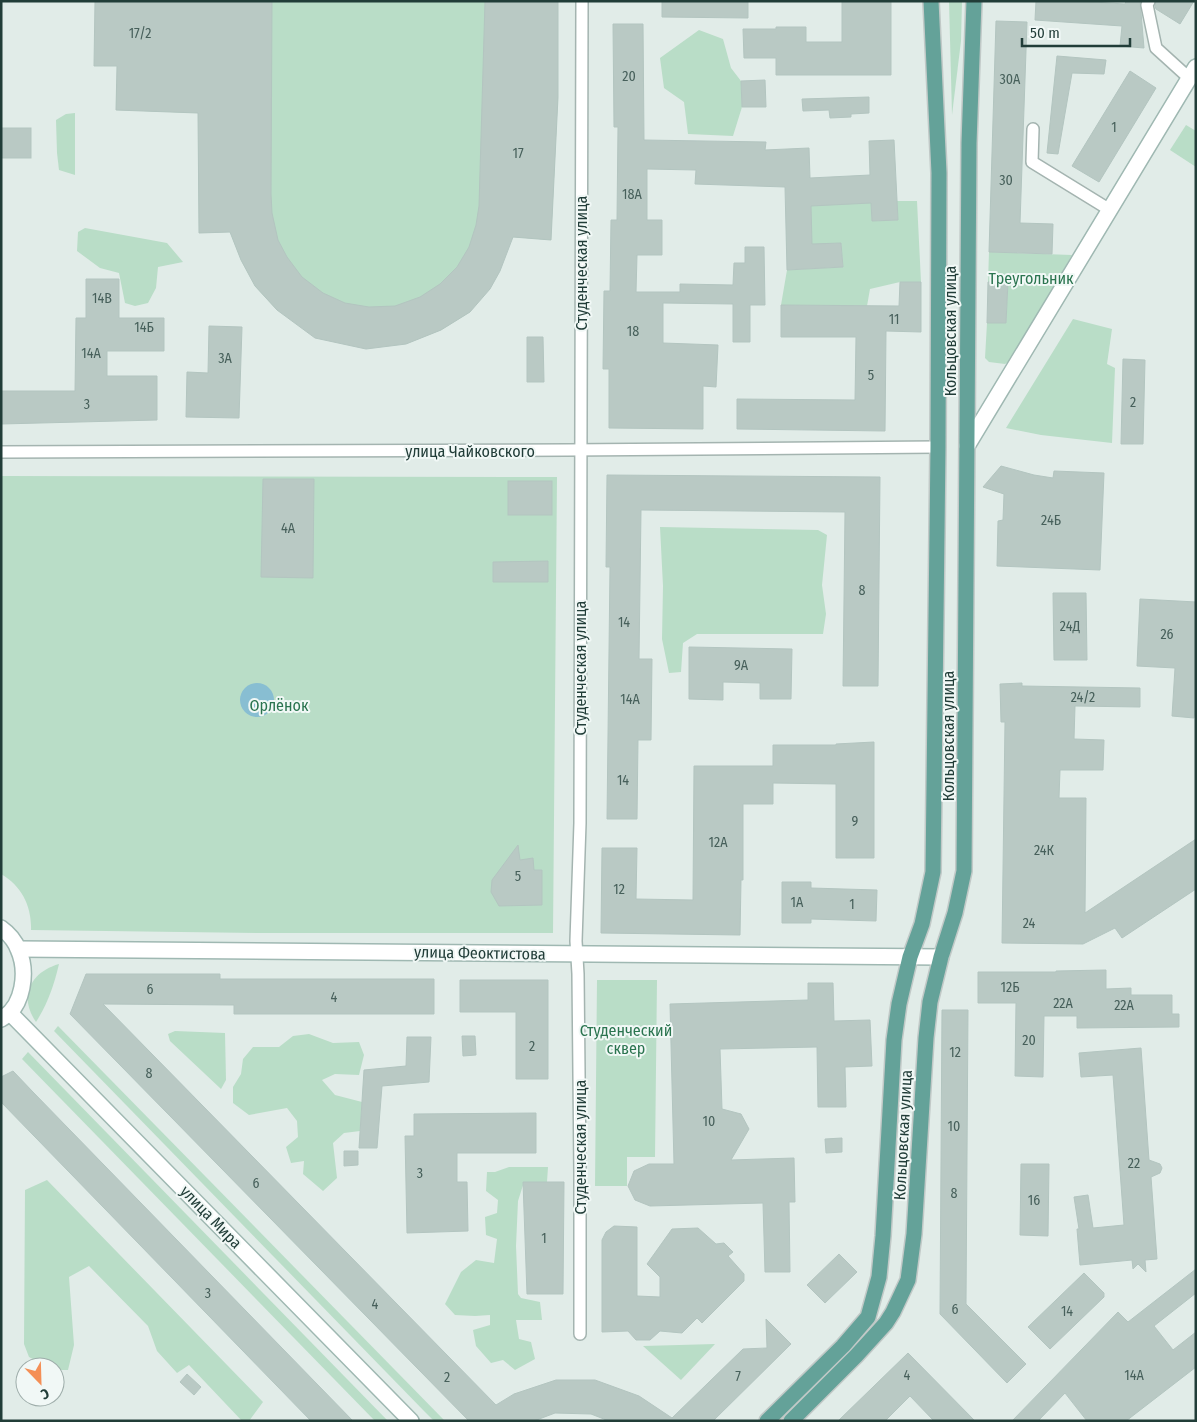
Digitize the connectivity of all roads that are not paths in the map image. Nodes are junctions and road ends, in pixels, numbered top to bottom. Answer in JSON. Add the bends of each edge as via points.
{"nodes":[{"id":1,"x":582,"y":1,"type":"edge"},
{"id":2,"x":931,"y":1,"type":"edge"},
{"id":3,"x":974,"y":1,"type":"edge"},
{"id":4,"x":1149,"y":1,"type":"edge"},
{"id":5,"x":1192,"y":73,"type":"edge"},
{"id":6,"x":1033,"y":130,"type":"dead end"},
{"id":7,"x":1110,"y":210,"type":"junction"},
{"id":8,"x":967,"y":446,"type":"junction"},
{"id":9,"x":938,"y":447,"type":"junction"},
{"id":10,"x":580,"y":450,"type":"junction"},
{"id":11,"x":1,"y":452,"type":"edge"},
{"id":12,"x":1,"y":928,"type":"edge"},
{"id":13,"x":19,"y":949,"type":"junction"},
{"id":14,"x":577,"y":954,"type":"junction"},
{"id":15,"x":910,"y":957,"type":"junction"},
{"id":16,"x":940,"y":957,"type":"junction"},
{"id":17,"x":6,"y":1016,"type":"edge"},
{"id":18,"x":580,"y":1334,"type":"dead end"},
{"id":19,"x":411,"y":1421,"type":"edge"},
{"id":20,"x":767,"y":1421,"type":"edge"},
{"id":21,"x":791,"y":1421,"type":"edge"}],
"edges":[{"from":1,"to":10,"type":"street","name":"Студенческая улица"},
{"from":2,"to":9,"type":"main road","name":"Кольцовская улица","via":[[939,173]]},
{"from":3,"to":8,"type":"main road","name":"Кольцовская улица","via":[[969,143]]},
{"from":4,"to":5,"type":"street","via":[[1147,5],[1156,48]]},
{"from":5,"to":7,"type":"street"},
{"from":6,"to":7,"type":"street","via":[[1032,162]]},
{"from":7,"to":8,"type":"street"},
{"from":8,"to":16,"type":"main road","name":"Кольцовская улица","via":[[964,871],[955,913]]},
{"from":9,"to":10,"type":"street","name":"улица Чайковского"},
{"from":9,"to":15,"type":"main road","name":"Кольцовская улица","via":[[932,872],[922,924]]},
{"from":10,"to":11,"type":"street","name":"улица Чайковского"},
{"from":10,"to":14,"type":"street","name":"Студенческая улица"},
{"from":12,"to":13,"type":"street"},
{"from":13,"to":14,"type":"street","name":"улица Феоктистова"},
{"from":13,"to":17,"type":"street","via":[[23,978],[17,1003]]},
{"from":14,"to":15,"type":"street","name":"улица Феоктистова"},
{"from":14,"to":18,"type":"street","name":"Студенческая улица"},
{"from":15,"to":16,"type":"street","name":"улица Феоктистова"},
{"from":15,"to":20,"type":"main road","name":"Кольцовская улица","via":[[894,1040],[879,1277],[868,1317],[837,1353]]},
{"from":16,"to":21,"type":"main road","name":"Кольцовская улица","via":[[926,1038],[914,1234],[908,1280],[886,1323]]},
{"from":17,"to":19,"type":"street","name":"улица Мира"}]}
